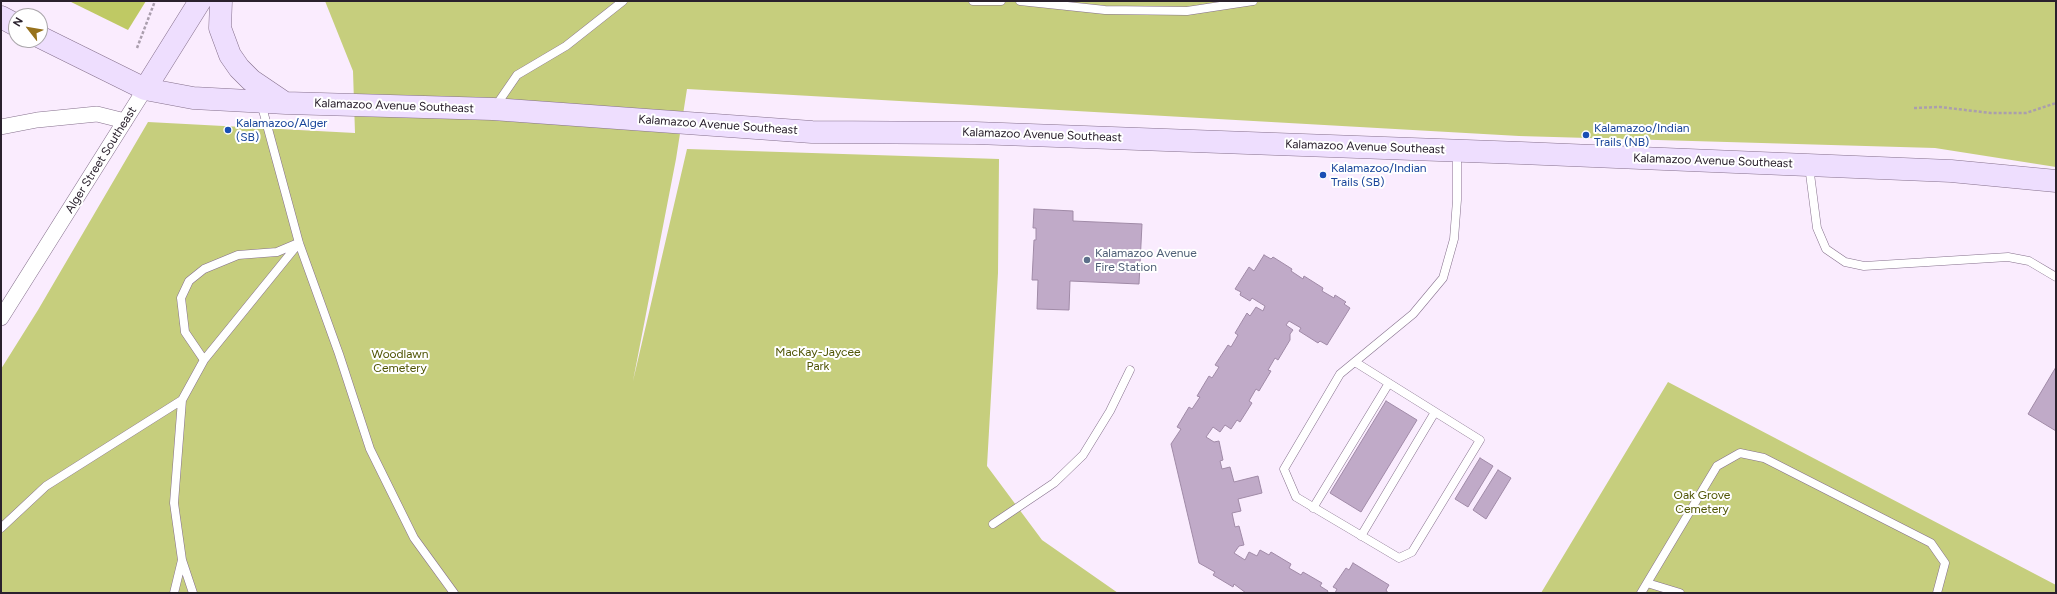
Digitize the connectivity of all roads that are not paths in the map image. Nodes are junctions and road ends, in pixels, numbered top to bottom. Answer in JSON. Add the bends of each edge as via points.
{"nodes":[{"id":1,"x":200,"y":1,"type":"edge"},
{"id":2,"x":221,"y":1,"type":"edge"},
{"id":3,"x":623,"y":1,"type":"edge"},
{"id":4,"x":973,"y":1,"type":"edge"},
{"id":5,"x":1001,"y":1,"type":"edge"},
{"id":6,"x":1020,"y":1,"type":"edge"},
{"id":7,"x":1253,"y":1,"type":"edge"},
{"id":8,"x":48,"y":41,"type":"edge"},
{"id":9,"x":145,"y":89,"type":"junction"},
{"id":10,"x":261,"y":102,"type":"junction"},
{"id":11,"x":286,"y":103,"type":"junction"},
{"id":12,"x":493,"y":109,"type":"junction"},
{"id":13,"x":125,"y":121,"type":"junction"},
{"id":14,"x":1,"y":128,"type":"edge"},
{"id":15,"x":1457,"y":150,"type":"junction"},
{"id":16,"x":1809,"y":165,"type":"junction"},
{"id":17,"x":2056,"y":181,"type":"edge"},
{"id":18,"x":298,"y":243,"type":"junction"},
{"id":19,"x":2056,"y":277,"type":"edge"},
{"id":20,"x":1,"y":318,"type":"edge"},
{"id":21,"x":204,"y":360,"type":"junction"},
{"id":22,"x":1356,"y":362,"type":"junction"},
{"id":23,"x":1130,"y":370,"type":"dead end"},
{"id":24,"x":1389,"y":383,"type":"junction"},
{"id":25,"x":182,"y":400,"type":"junction"},
{"id":26,"x":1435,"y":412,"type":"junction"},
{"id":27,"x":1313,"y":508,"type":"junction"},
{"id":28,"x":993,"y":524,"type":"dead end"},
{"id":29,"x":1,"y":528,"type":"edge"},
{"id":30,"x":1361,"y":536,"type":"junction"},
{"id":31,"x":182,"y":560,"type":"junction"},
{"id":32,"x":1647,"y":583,"type":"junction"},
{"id":33,"x":174,"y":593,"type":"edge"},
{"id":34,"x":193,"y":593,"type":"edge"},
{"id":35,"x":454,"y":593,"type":"edge"},
{"id":36,"x":1641,"y":593,"type":"edge"},
{"id":37,"x":1680,"y":593,"type":"edge"},
{"id":38,"x":1937,"y":593,"type":"edge"}],
"edges":[{"from":1,"to":9,"type":"main road","name":"Alger Street Southeast"},
{"from":2,"to":11,"type":"main road","via":[[220,28],[238,68],[251,80]]},
{"from":3,"to":12,"type":"lane","via":[[566,46],[517,75]]},
{"from":4,"to":5,"type":"lane"},
{"from":6,"to":7,"type":"lane","via":[[1105,10],[1187,11]]},
{"from":8,"to":9,"type":"main road","name":"Kalamazoo Avenue Southeast"},
{"from":9,"to":10,"type":"main road","name":"Kalamazoo Avenue Southeast","via":[[193,98]]},
{"from":9,"to":13,"type":"street","name":"Alger Street Southeast"},
{"from":10,"to":11,"type":"main road","name":"Kalamazoo Avenue Southeast"},
{"from":10,"to":18,"type":"lane"},
{"from":11,"to":12,"type":"main road","name":"Kalamazoo Avenue Southeast"},
{"from":12,"to":15,"type":"main road","name":"Kalamazoo Avenue Southeast","via":[[812,132],[983,133]]},
{"from":13,"to":14,"type":"street","via":[[97,114],[37,120]]},
{"from":13,"to":20,"type":"street","name":"Alger Street Southeast"},
{"from":15,"to":16,"type":"main road","name":"Kalamazoo Avenue Southeast"},
{"from":15,"to":22,"type":"lane","via":[[1454,240],[1443,278],[1413,314]]},
{"from":16,"to":17,"type":"main road","name":"Kalamazoo Avenue Southeast","via":[[1951,171]]},
{"from":16,"to":19,"type":"lane","via":[[1817,228],[1826,249],[1845,262],[1864,266],[2008,257],[2029,261]]},
{"from":18,"to":21,"type":"lane"},
{"from":18,"to":21,"type":"lane","via":[[277,252],[238,255],[204,269],[189,281],[182,298],[185,332]]},
{"from":18,"to":35,"type":"lane","via":[[339,354],[370,449],[414,538]]},
{"from":21,"to":25,"type":"lane"},
{"from":22,"to":24,"type":"lane"},
{"from":22,"to":27,"type":"lane","via":[[1340,374],[1284,470],[1296,497]]},
{"from":23,"to":28,"type":"lane","via":[[1110,411],[1083,455],[1054,483]]},
{"from":24,"to":26,"type":"lane"},
{"from":24,"to":27,"type":"lane"},
{"from":25,"to":29,"type":"lane","via":[[46,486]]},
{"from":25,"to":31,"type":"lane","via":[[174,503]]},
{"from":26,"to":30,"type":"lane"},
{"from":26,"to":30,"type":"lane","via":[[1480,440],[1412,552],[1399,558]]},
{"from":27,"to":30,"type":"lane"},
{"from":31,"to":33,"type":"lane"},
{"from":31,"to":34,"type":"lane"},
{"from":32,"to":36,"type":"lane"},
{"from":32,"to":37,"type":"lane"},
{"from":32,"to":38,"type":"lane","via":[[1717,466],[1740,454],[1764,458],[1931,543],[1945,563]]}]}
